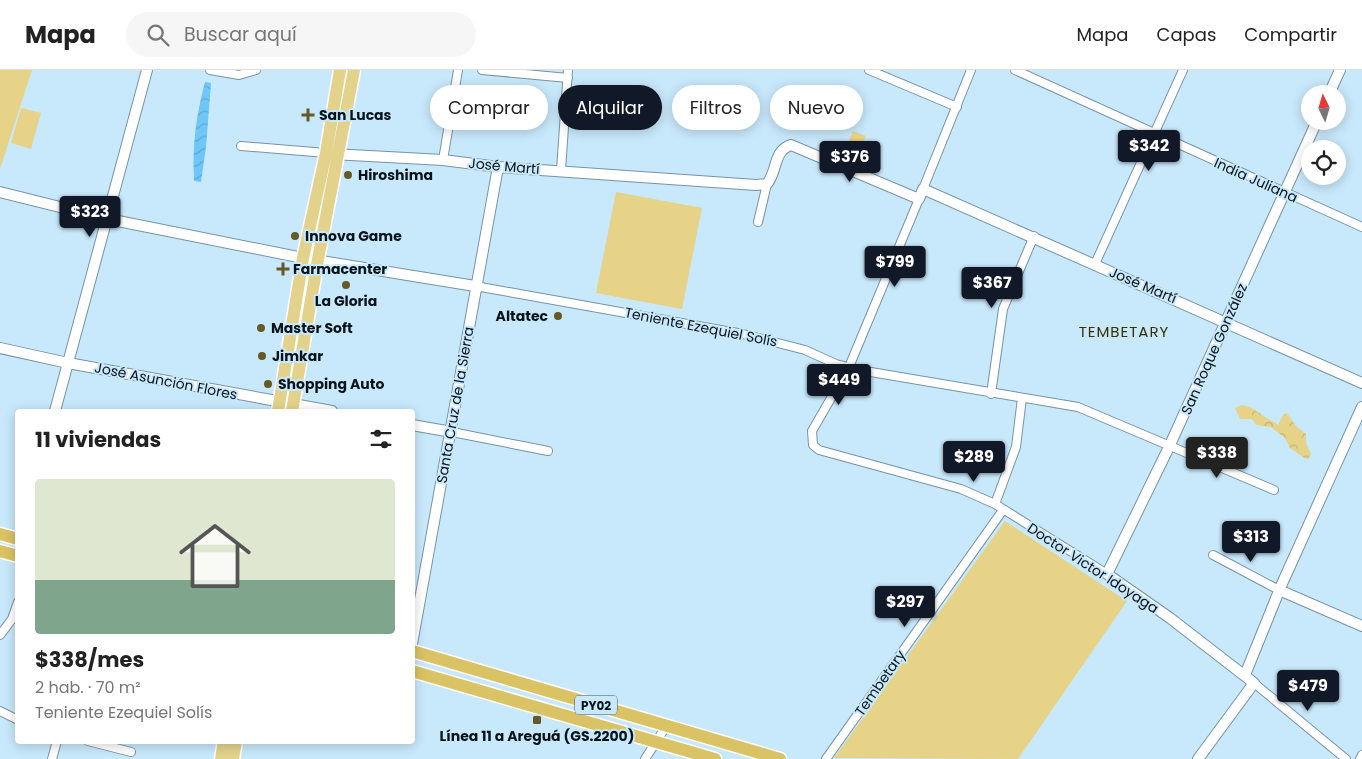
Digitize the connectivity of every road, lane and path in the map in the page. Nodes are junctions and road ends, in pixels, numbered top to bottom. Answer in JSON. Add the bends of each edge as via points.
{"nodes":[{"id":1,"x":146,"y":70,"type":"edge"},
{"id":2,"x":210,"y":70,"type":"edge"},
{"id":3,"x":256,"y":70,"type":"edge"},
{"id":4,"x":340,"y":70,"type":"edge"},
{"id":5,"x":354,"y":70,"type":"edge"},
{"id":6,"x":458,"y":70,"type":"edge"},
{"id":7,"x":482,"y":70,"type":"edge"},
{"id":8,"x":869,"y":70,"type":"edge"},
{"id":9,"x":971,"y":70,"type":"edge"},
{"id":10,"x":1015,"y":70,"type":"edge"},
{"id":11,"x":1183,"y":70,"type":"edge"},
{"id":12,"x":1340,"y":70,"type":"edge"},
{"id":13,"x":568,"y":74,"type":"edge"},
{"id":14,"x":1333,"y":85,"type":"edge"},
{"id":15,"x":957,"y":108,"type":"junction"},
{"id":16,"x":1313,"y":130,"type":"edge"},
{"id":17,"x":1154,"y":134,"type":"junction"},
{"id":18,"x":241,"y":146,"type":"dead end"},
{"id":19,"x":331,"y":154,"type":"junction"},
{"id":20,"x":443,"y":160,"type":"junction"},
{"id":21,"x":498,"y":166,"type":"junction"},
{"id":22,"x":561,"y":170,"type":"junction"},
{"id":23,"x":767,"y":184,"type":"junction"},
{"id":24,"x":0,"y":192,"type":"edge"},
{"id":25,"x":1284,"y":193,"type":"junction"},
{"id":26,"x":921,"y":194,"type":"junction"},
{"id":27,"x":108,"y":219,"type":"junction"},
{"id":28,"x":758,"y":222,"type":"dead end"},
{"id":29,"x":1362,"y":227,"type":"edge"},
{"id":30,"x":1034,"y":236,"type":"junction"},
{"id":31,"x":303,"y":258,"type":"junction"},
{"id":32,"x":318,"y":259,"type":"junction"},
{"id":33,"x":1095,"y":264,"type":"junction"},
{"id":34,"x":476,"y":286,"type":"junction"},
{"id":35,"x":1227,"y":322,"type":"junction"},
{"id":36,"x":0,"y":348,"type":"edge"},
{"id":37,"x":68,"y":363,"type":"junction"},
{"id":38,"x":849,"y":368,"type":"junction"},
{"id":39,"x":1362,"y":383,"type":"edge"},
{"id":40,"x":991,"y":394,"type":"junction"},
{"id":41,"x":1022,"y":398,"type":"junction"},
{"id":42,"x":279,"y":407,"type":"edge"},
{"id":43,"x":1362,"y":407,"type":"edge"},
{"id":44,"x":293,"y":408,"type":"edge"},
{"id":45,"x":56,"y":409,"type":"edge"},
{"id":46,"x":306,"y":409,"type":"edge"},
{"id":47,"x":415,"y":426,"type":"edge"},
{"id":48,"x":452,"y":432,"type":"junction"},
{"id":49,"x":1169,"y":447,"type":"junction"},
{"id":50,"x":548,"y":451,"type":"dead end"},
{"id":51,"x":1274,"y":490,"type":"dead end"},
{"id":52,"x":995,"y":504,"type":"junction"},
{"id":53,"x":1003,"y":510,"type":"junction"},
{"id":54,"x":0,"y":534,"type":"edge"},
{"id":55,"x":15,"y":538,"type":"edge"},
{"id":56,"x":0,"y":551,"type":"edge"},
{"id":57,"x":15,"y":555,"type":"edge"},
{"id":58,"x":1213,"y":555,"type":"dead end"},
{"id":59,"x":1107,"y":574,"type":"junction"},
{"id":60,"x":1280,"y":590,"type":"junction"},
{"id":61,"x":15,"y":610,"type":"edge"},
{"id":62,"x":1362,"y":626,"type":"edge"},
{"id":63,"x":415,"y":628,"type":"edge"},
{"id":64,"x":0,"y":635,"type":"edge"},
{"id":65,"x":415,"y":652,"type":"edge"},
{"id":66,"x":415,"y":673,"type":"edge"},
{"id":67,"x":1245,"y":675,"type":"junction"},
{"id":68,"x":1254,"y":682,"type":"junction"},
{"id":69,"x":566,"y":696,"type":"junction"},
{"id":70,"x":0,"y":711,"type":"edge"},
{"id":71,"x":559,"y":715,"type":"junction"},
{"id":72,"x":15,"y":718,"type":"edge"},
{"id":73,"x":667,"y":725,"type":"junction"},
{"id":74,"x":656,"y":742,"type":"junction"},
{"id":75,"x":56,"y":744,"type":"edge"},
{"id":76,"x":100,"y":744,"type":"edge"},
{"id":77,"x":224,"y":744,"type":"edge"},
{"id":78,"x":236,"y":744,"type":"edge"},
{"id":79,"x":131,"y":752,"type":"dead end"},
{"id":80,"x":1362,"y":755,"type":"edge"},
{"id":81,"x":52,"y":759,"type":"edge"},
{"id":82,"x":221,"y":759,"type":"edge"},
{"id":83,"x":233,"y":759,"type":"edge"},
{"id":84,"x":645,"y":759,"type":"edge"},
{"id":85,"x":716,"y":759,"type":"edge"},
{"id":86,"x":780,"y":759,"type":"edge"},
{"id":87,"x":826,"y":759,"type":"edge"},
{"id":88,"x":1198,"y":759,"type":"edge"},
{"id":89,"x":1346,"y":759,"type":"edge"},
{"id":90,"x":1360,"y":759,"type":"edge"}],
"edges":[{"from":1,"to":27,"type":"street"},
{"from":2,"to":3,"type":"street","via":[[238,75]]},
{"from":4,"to":19,"type":"main road"},
{"from":5,"to":19,"type":"main road"},
{"from":6,"to":20,"type":"street"},
{"from":7,"to":13,"type":"street"},
{"from":8,"to":15,"type":"street"},
{"from":9,"to":15,"type":"street"},
{"from":10,"to":17,"type":"street","name":"India Juliana"},
{"from":11,"to":17,"type":"street"},
{"from":12,"to":14,"type":"street"},
{"from":13,"to":22,"type":"street"},
{"from":15,"to":26,"type":"street"},
{"from":16,"to":25,"type":"street","name":"San Roque González"},
{"from":17,"to":25,"type":"street","name":"India Juliana"},
{"from":17,"to":33,"type":"street"},
{"from":18,"to":19,"type":"street","name":"José Martí"},
{"from":19,"to":20,"type":"street","name":"José Martí"},
{"from":19,"to":31,"type":"main road"},
{"from":19,"to":32,"type":"main road"},
{"from":20,"to":21,"type":"street","name":"José Martí"},
{"from":21,"to":22,"type":"street","name":"José Martí"},
{"from":21,"to":34,"type":"street","name":"Santa Cruz de la Sierra"},
{"from":22,"to":23,"type":"street","name":"José Martí"},
{"from":23,"to":26,"type":"street","name":"José Martí","via":[[774,175],[779,153],[791,145]]},
{"from":23,"to":28,"type":"street","name":"José Martí"},
{"from":24,"to":27,"type":"street","name":"Teniente Ezequiel Solís"},
{"from":25,"to":29,"type":"street","name":"India Juliana"},
{"from":25,"to":35,"type":"street","name":"San Roque González"},
{"from":26,"to":30,"type":"street","name":"José Martí"},
{"from":26,"to":38,"type":"street"},
{"from":27,"to":31,"type":"street","name":"Teniente Ezequiel Solís"},
{"from":27,"to":37,"type":"street"},
{"from":30,"to":33,"type":"street","name":"José Martí"},
{"from":30,"to":40,"type":"street","via":[[1003,309]]},
{"from":31,"to":32,"type":"street","name":"Teniente Ezequiel Solís"},
{"from":31,"to":42,"type":"main road"},
{"from":32,"to":34,"type":"street","name":"Teniente Ezequiel Solís"},
{"from":32,"to":44,"type":"main road"},
{"from":33,"to":35,"type":"street","name":"José Martí"},
{"from":34,"to":38,"type":"street","name":"Teniente Ezequiel Solís","via":[[751,335],[805,350]]},
{"from":34,"to":48,"type":"street","name":"Santa Cruz de la Sierra"},
{"from":35,"to":39,"type":"street","name":"José Martí"},
{"from":35,"to":49,"type":"street","name":"San Roque González"},
{"from":36,"to":37,"type":"street","name":"José Asunción Flores"},
{"from":37,"to":42,"type":"street","name":"José Asunción Flores"},
{"from":37,"to":45,"type":"street"},
{"from":38,"to":40,"type":"street","name":"Teniente Ezequiel Solís"},
{"from":38,"to":52,"type":"street","name":"Doctor Victor Idoyaga","via":[[814,426],[813,445],[819,450],[960,489]]},
{"from":40,"to":41,"type":"street","name":"Teniente Ezequiel Solís"},
{"from":41,"to":49,"type":"street","name":"Teniente Ezequiel Solís","via":[[1078,407]]},
{"from":41,"to":52,"type":"street","via":[[1016,448]]},
{"from":42,"to":44,"type":"street","name":"José Asunción Flores"},
{"from":43,"to":60,"type":"street"},
{"from":44,"to":46,"type":"street","name":"José Asunción Flores"},
{"from":47,"to":48,"type":"street"},
{"from":48,"to":50,"type":"street"},
{"from":48,"to":63,"type":"street","name":"Santa Cruz de la Sierra"},
{"from":49,"to":51,"type":"street","name":"Teniente Ezequiel Solís"},
{"from":49,"to":59,"type":"street","name":"San Roque González"},
{"from":52,"to":53,"type":"street","name":"Doctor Victor Idoyaga"},
{"from":53,"to":59,"type":"street","name":"Doctor Victor Idoyaga"},
{"from":53,"to":87,"type":"street","name":"Tembetary"},
{"from":54,"to":55,"type":"highway"},
{"from":56,"to":57,"type":"highway"},
{"from":58,"to":60,"type":"street"},
{"from":59,"to":67,"type":"street","name":"Doctor Victor Idoyaga"},
{"from":60,"to":62,"type":"street"},
{"from":60,"to":67,"type":"street"},
{"from":61,"to":64,"type":"street"},
{"from":65,"to":69,"type":"highway","number":"PY02"},
{"from":66,"to":71,"type":"highway","number":"PY02"},
{"from":67,"to":68,"type":"street","name":"Doctor Victor Idoyaga"},
{"from":68,"to":88,"type":"street"},
{"from":68,"to":89,"type":"street","name":"Doctor Victor Idoyaga"},
{"from":69,"to":71,"type":"highway"},
{"from":69,"to":73,"type":"highway","number":"PY02"},
{"from":70,"to":72,"type":"street"},
{"from":71,"to":74,"type":"highway","number":"PY02"},
{"from":73,"to":74,"type":"street"},
{"from":73,"to":86,"type":"highway","number":"PY02"},
{"from":74,"to":84,"type":"street"},
{"from":74,"to":85,"type":"highway","number":"PY02"},
{"from":75,"to":81,"type":"street"},
{"from":76,"to":79,"type":"street"},
{"from":77,"to":82,"type":"main road"},
{"from":78,"to":83,"type":"main road"},
{"from":80,"to":90,"type":"street"}]}
